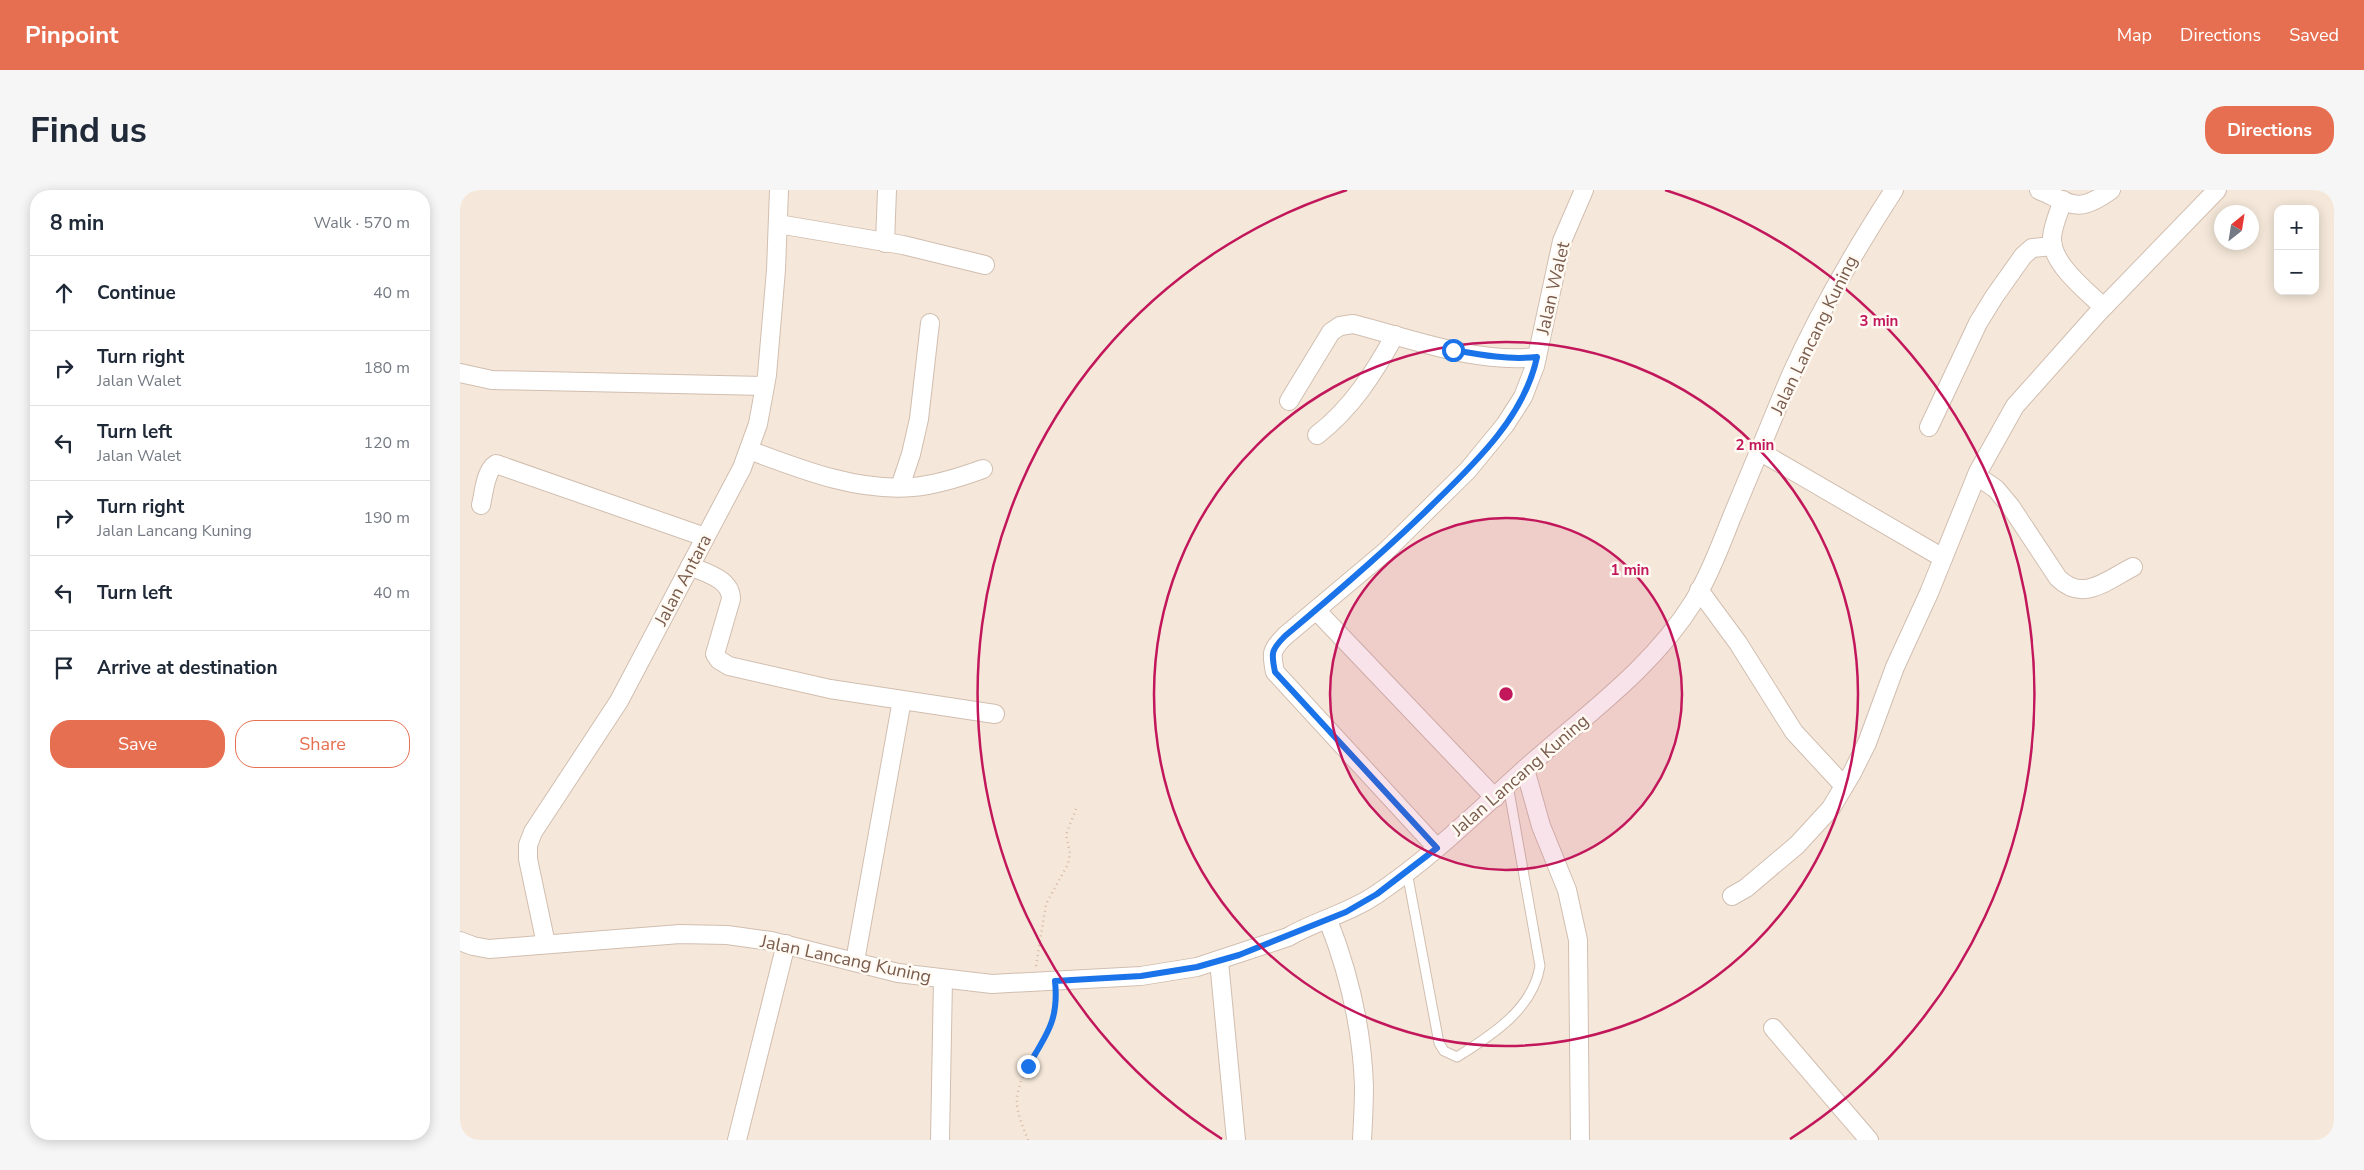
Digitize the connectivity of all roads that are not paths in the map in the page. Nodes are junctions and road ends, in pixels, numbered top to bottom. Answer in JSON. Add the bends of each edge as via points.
{"nodes":[{"id":1,"x":779,"y":190,"type":"edge"},
{"id":2,"x":887,"y":190,"type":"edge"},
{"id":3,"x":1584,"y":190,"type":"edge"},
{"id":4,"x":1894,"y":190,"type":"edge"},
{"id":5,"x":2039,"y":190,"type":"edge"},
{"id":6,"x":2111,"y":190,"type":"edge"},
{"id":7,"x":2217,"y":190,"type":"edge"},
{"id":8,"x":2063,"y":200,"type":"junction"},
{"id":9,"x":778,"y":224,"type":"junction"},
{"id":10,"x":884,"y":243,"type":"junction"},
{"id":11,"x":2054,"y":246,"type":"junction"},
{"id":12,"x":985,"y":265,"type":"dead end"},
{"id":13,"x":2103,"y":308,"type":"junction"},
{"id":14,"x":930,"y":324,"type":"dead end"},
{"id":15,"x":1395,"y":335,"type":"junction"},
{"id":16,"x":1537,"y":357,"type":"junction"},
{"id":17,"x":460,"y":373,"type":"edge"},
{"id":18,"x":764,"y":386,"type":"junction"},
{"id":19,"x":1289,"y":401,"type":"dead end"},
{"id":20,"x":1929,"y":427,"type":"dead end"},
{"id":21,"x":1317,"y":435,"type":"dead end"},
{"id":22,"x":749,"y":450,"type":"junction"},
{"id":23,"x":1759,"y":451,"type":"junction"},
{"id":24,"x":983,"y":469,"type":"dead end"},
{"id":25,"x":1977,"y":476,"type":"junction"},
{"id":26,"x":900,"y":487,"type":"junction"},
{"id":27,"x":481,"y":505,"type":"dead end"},
{"id":28,"x":705,"y":538,"type":"junction"},
{"id":29,"x":1943,"y":558,"type":"junction"},
{"id":30,"x":690,"y":566,"type":"junction"},
{"id":31,"x":2133,"y":567,"type":"dead end"},
{"id":32,"x":1699,"y":590,"type":"junction"},
{"id":33,"x":1316,"y":610,"type":"junction"},
{"id":34,"x":902,"y":700,"type":"junction"},
{"id":35,"x":995,"y":714,"type":"dead end"},
{"id":36,"x":1525,"y":769,"type":"junction"},
{"id":37,"x":1508,"y":785,"type":"junction"},
{"id":38,"x":1844,"y":786,"type":"junction"},
{"id":39,"x":1495,"y":798,"type":"junction"},
{"id":40,"x":1437,"y":848,"type":"junction"},
{"id":41,"x":1407,"y":872,"type":"junction"},
{"id":42,"x":1732,"y":896,"type":"dead end"},
{"id":43,"x":1328,"y":920,"type":"junction"},
{"id":44,"x":460,"y":941,"type":"edge"},
{"id":45,"x":546,"y":944,"type":"junction"},
{"id":46,"x":786,"y":944,"type":"junction"},
{"id":47,"x":855,"y":961,"type":"junction"},
{"id":48,"x":1219,"y":961,"type":"junction"},
{"id":49,"x":943,"y":979,"type":"junction"},
{"id":50,"x":1773,"y":1028,"type":"dead end"},
{"id":51,"x":738,"y":1140,"type":"edge"},
{"id":52,"x":940,"y":1140,"type":"edge"},
{"id":53,"x":1236,"y":1140,"type":"edge"},
{"id":54,"x":1362,"y":1140,"type":"edge"},
{"id":55,"x":1580,"y":1140,"type":"edge"},
{"id":56,"x":1869,"y":1140,"type":"edge"}],
"edges":[{"from":1,"to":9,"type":"street","name":"Jalan Antara"},
{"from":2,"to":10,"type":"street"},
{"from":3,"to":16,"type":"street","name":"Jalan Walet","via":[[1562,241]]},
{"from":4,"to":23,"type":"street","name":"Jalan Lancang Kuning","via":[[1855,251],[1812,332]]},
{"from":5,"to":8,"type":"street"},
{"from":6,"to":8,"type":"street","via":[[2086,205]]},
{"from":7,"to":13,"type":"street"},
{"from":8,"to":11,"type":"street","via":[[2052,238]]},
{"from":9,"to":10,"type":"street"},
{"from":9,"to":18,"type":"street","name":"Jalan Antara"},
{"from":10,"to":12,"type":"street"},
{"from":11,"to":13,"type":"street","via":[[2064,268]]},
{"from":11,"to":20,"type":"street","via":[[2032,248],[1999,290],[1978,323]]},
{"from":13,"to":25,"type":"street","via":[[2015,406]]},
{"from":14,"to":26,"type":"street","via":[[919,419]]},
{"from":15,"to":16,"type":"street","via":[[1491,357]]},
{"from":15,"to":19,"type":"street","via":[[1354,324],[1340,326],[1331,332]]},
{"from":15,"to":21,"type":"street","via":[[1354,401]]},
{"from":16,"to":33,"type":"street","name":"Jalan Walet","via":[[1523,397],[1468,470],[1385,552]]},
{"from":17,"to":18,"type":"street","via":[[492,380]]},
{"from":18,"to":22,"type":"street","name":"Jalan Antara","via":[[758,424]]},
{"from":22,"to":26,"type":"street","via":[[826,476],[862,484]]},
{"from":22,"to":28,"type":"street","name":"Jalan Antara"},
{"from":23,"to":29,"type":"street"},
{"from":23,"to":32,"type":"street","name":"Jalan Lancang Kuning"},
{"from":24,"to":26,"type":"street","via":[[935,482]]},
{"from":25,"to":29,"type":"street"},
{"from":25,"to":31,"type":"street","via":[[1996,489],[2011,506],[2066,586],[2087,590]]},
{"from":27,"to":28,"type":"street","via":[[488,476],[496,464]]},
{"from":28,"to":30,"type":"street","name":"Jalan Antara"},
{"from":29,"to":38,"type":"street","via":[[1895,667],[1867,743]]},
{"from":30,"to":34,"type":"street","via":[[724,582],[731,592],[715,654],[719,660],[729,666],[830,689]]},
{"from":30,"to":45,"type":"street","name":"Jalan Antara","via":[[619,701],[533,832],[528,845],[528,859]]},
{"from":32,"to":36,"type":"street","name":"Jalan Lancang Kuning","via":[[1671,633],[1650,657],[1614,693]]},
{"from":32,"to":38,"type":"street","via":[[1738,643],[1794,732]]},
{"from":33,"to":39,"type":"street"},
{"from":33,"to":40,"type":"street","name":"Jalan Walet","via":[[1274,647],[1275,672]]},
{"from":34,"to":35,"type":"street"},
{"from":34,"to":47,"type":"street"},
{"from":36,"to":37,"type":"street","name":"Jalan Lancang Kuning"},
{"from":36,"to":55,"type":"street","via":[[1541,826],[1567,890],[1578,940]]},
{"from":37,"to":39,"type":"street","name":"Jalan Lancang Kuning"},
{"from":37,"to":41,"type":"lane","via":[[1539,974],[1529,996],[1493,1034],[1458,1057],[1444,1051],[1439,1043]]},
{"from":38,"to":42,"type":"street","via":[[1831,808],[1797,845]]},
{"from":39,"to":40,"type":"street","name":"Jalan Lancang Kuning"},
{"from":40,"to":41,"type":"street","name":"Jalan Lancang Kuning"},
{"from":41,"to":43,"type":"street","name":"Jalan Lancang Kuning","via":[[1377,894]]},
{"from":43,"to":48,"type":"street","name":"Jalan Lancang Kuning"},
{"from":43,"to":54,"type":"street","via":[[1341,954],[1360,1040],[1364,1086]]},
{"from":44,"to":45,"type":"street","name":"Jalan Lancang Kuning","via":[[489,949]]},
{"from":45,"to":46,"type":"street","name":"Jalan Lancang Kuning","via":[[680,934],[726,935]]},
{"from":46,"to":47,"type":"street","name":"Jalan Lancang Kuning"},
{"from":46,"to":51,"type":"street"},
{"from":47,"to":49,"type":"street","name":"Jalan Lancang Kuning","via":[[898,973]]},
{"from":48,"to":49,"type":"street","name":"Jalan Lancang Kuning","via":[[1141,976],[992,984]]},
{"from":48,"to":53,"type":"street"},
{"from":49,"to":52,"type":"street"},
{"from":50,"to":56,"type":"street"}]}
